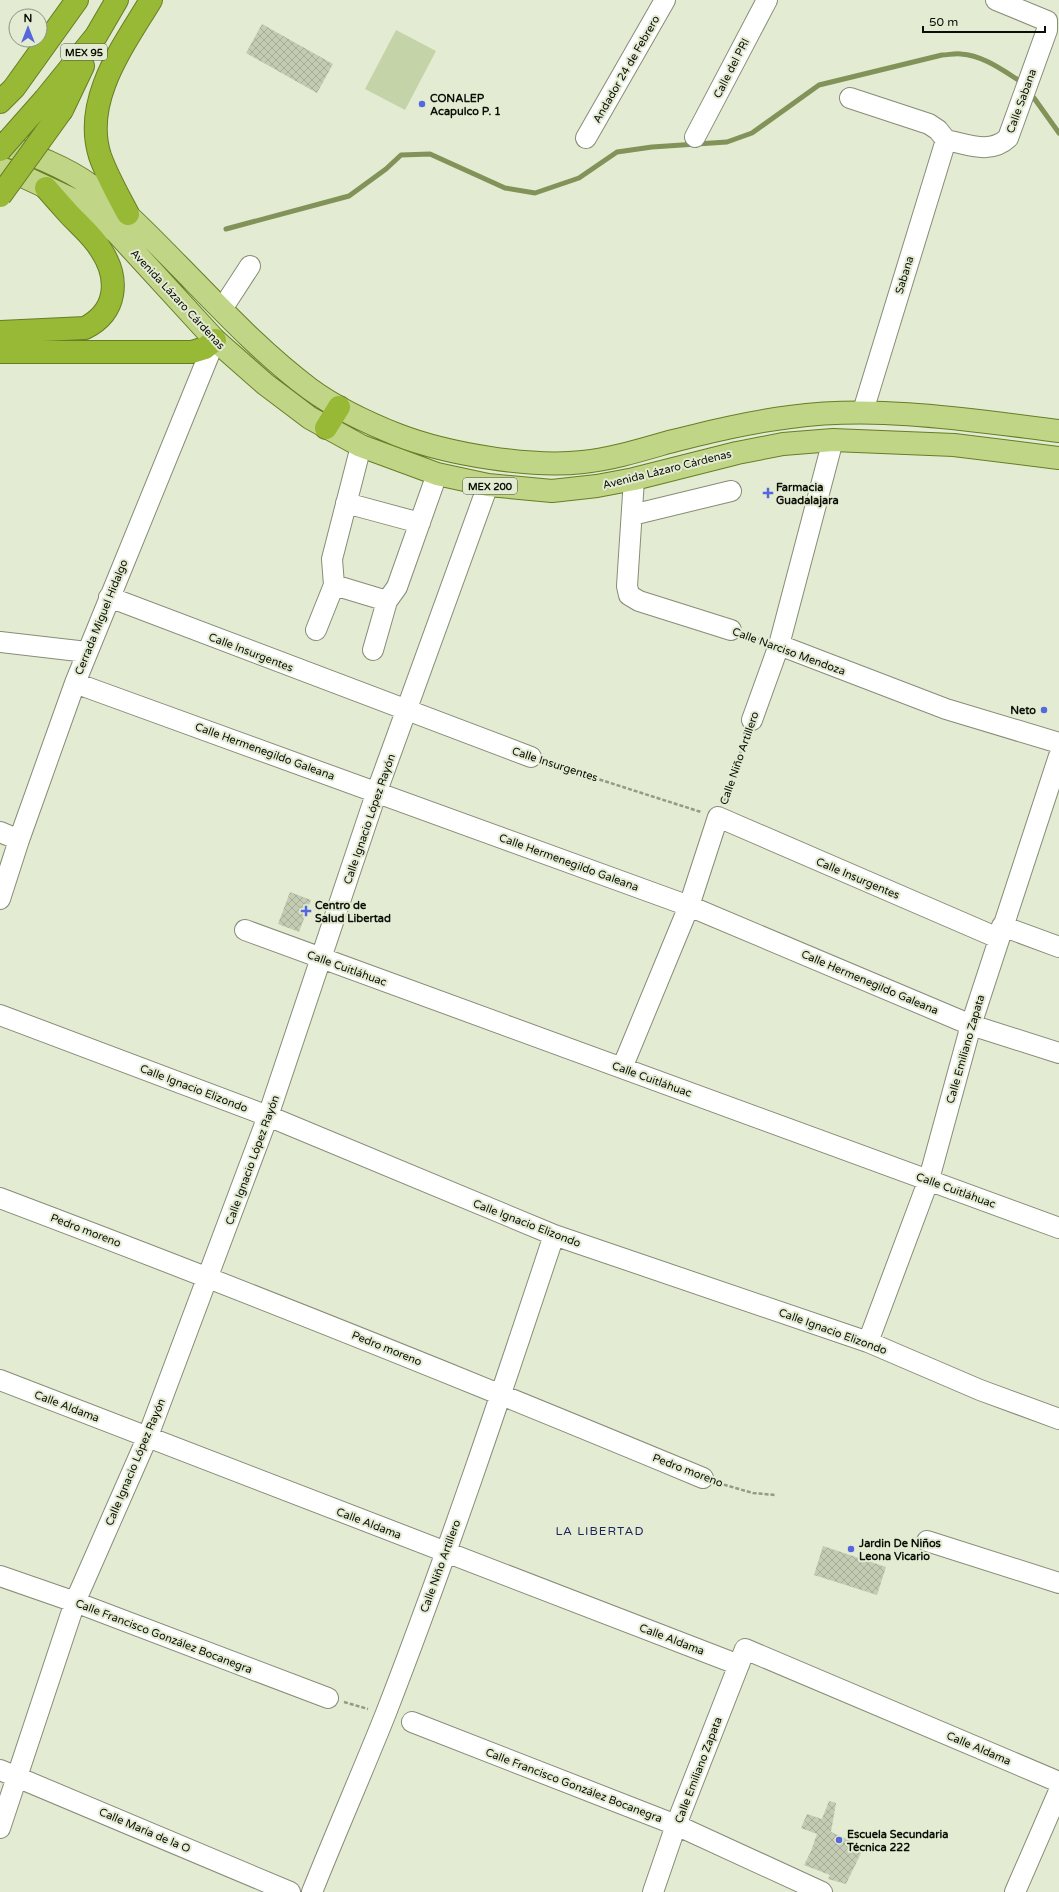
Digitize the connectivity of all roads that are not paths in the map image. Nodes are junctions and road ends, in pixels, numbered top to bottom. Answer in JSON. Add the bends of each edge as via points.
{"nodes":[{"id":1,"x":77,"y":0,"type":"edge"},
{"id":2,"x":118,"y":0,"type":"edge"},
{"id":3,"x":151,"y":0,"type":"edge"},
{"id":4,"x":666,"y":0,"type":"edge"},
{"id":5,"x":766,"y":0,"type":"edge"},
{"id":6,"x":996,"y":0,"type":"edge"},
{"id":7,"x":7,"y":95,"type":"edge"},
{"id":8,"x":850,"y":98,"type":"dead end"},
{"id":9,"x":53,"y":105,"type":"junction"},
{"id":10,"x":695,"y":137,"type":"dead end"},
{"id":11,"x":586,"y":138,"type":"dead end"},
{"id":12,"x":946,"y":140,"type":"junction"},
{"id":13,"x":0,"y":143,"type":"edge"},
{"id":14,"x":0,"y":150,"type":"edge"},
{"id":15,"x":0,"y":168,"type":"edge"},
{"id":16,"x":46,"y":188,"type":"junction"},
{"id":17,"x":0,"y":196,"type":"edge"},
{"id":18,"x":128,"y":214,"type":"junction"},
{"id":19,"x":250,"y":266,"type":"dead end"},
{"id":20,"x":222,"y":310,"type":"junction"},
{"id":21,"x":0,"y":332,"type":"edge"},
{"id":22,"x":215,"y":340,"type":"junction"},
{"id":23,"x":0,"y":352,"type":"edge"},
{"id":24,"x":339,"y":407,"type":"junction"},
{"id":25,"x":863,"y":411,"type":"junction"},
{"id":26,"x":326,"y":428,"type":"junction"},
{"id":27,"x":1059,"y":431,"type":"edge"},
{"id":28,"x":833,"y":440,"type":"junction"},
{"id":29,"x":361,"y":446,"type":"junction"},
{"id":30,"x":1059,"y":458,"type":"edge"},
{"id":31,"x":437,"y":474,"type":"junction"},
{"id":32,"x":634,"y":479,"type":"junction"},
{"id":33,"x":488,"y":485,"type":"junction"},
{"id":34,"x":731,"y":491,"type":"dead end"},
{"id":35,"x":346,"y":503,"type":"junction"},
{"id":36,"x":632,"y":515,"type":"junction"},
{"id":37,"x":420,"y":523,"type":"junction"},
{"id":38,"x":334,"y":585,"type":"junction"},
{"id":39,"x":109,"y":597,"type":"junction"},
{"id":40,"x":387,"y":601,"type":"junction"},
{"id":41,"x":316,"y":630,"type":"dead end"},
{"id":42,"x":731,"y":630,"type":"road end"},
{"id":43,"x":0,"y":642,"type":"edge"},
{"id":44,"x":779,"y":645,"type":"junction"},
{"id":45,"x":372,"y":650,"type":"dead end"},
{"id":46,"x":87,"y":652,"type":"junction"},
{"id":47,"x":75,"y":683,"type":"junction"},
{"id":48,"x":407,"y":711,"type":"junction"},
{"id":49,"x":752,"y":720,"type":"road end"},
{"id":50,"x":1059,"y":743,"type":"edge"},
{"id":51,"x":1059,"y":756,"type":"edge"},
{"id":52,"x":531,"y":757,"type":"road end"},
{"id":53,"x":377,"y":792,"type":"junction"},
{"id":54,"x":718,"y":818,"type":"joint"},
{"id":55,"x":0,"y":832,"type":"edge"},
{"id":56,"x":18,"y":840,"type":"junction"},
{"id":57,"x":0,"y":900,"type":"edge"},
{"id":58,"x":689,"y":906,"type":"junction"},
{"id":59,"x":245,"y":930,"type":"dead end"},
{"id":60,"x":1000,"y":932,"type":"junction"},
{"id":61,"x":1059,"y":947,"type":"edge"},
{"id":62,"x":321,"y":958,"type":"junction"},
{"id":63,"x":0,"y":1015,"type":"edge"},
{"id":64,"x":971,"y":1025,"type":"junction"},
{"id":65,"x":1059,"y":1053,"type":"edge"},
{"id":66,"x":622,"y":1068,"type":"junction"},
{"id":67,"x":268,"y":1116,"type":"junction"},
{"id":68,"x":929,"y":1180,"type":"junction"},
{"id":69,"x":0,"y":1198,"type":"edge"},
{"id":70,"x":1059,"y":1228,"type":"edge"},
{"id":71,"x":554,"y":1235,"type":"junction"},
{"id":72,"x":209,"y":1277,"type":"junction"},
{"id":73,"x":868,"y":1342,"type":"junction"},
{"id":74,"x":0,"y":1380,"type":"edge"},
{"id":75,"x":501,"y":1394,"type":"junction"},
{"id":76,"x":1059,"y":1419,"type":"edge"},
{"id":77,"x":148,"y":1436,"type":"junction"},
{"id":78,"x":702,"y":1478,"type":"road end"},
{"id":79,"x":927,"y":1541,"type":"dead end"},
{"id":80,"x":445,"y":1552,"type":"junction"},
{"id":81,"x":0,"y":1576,"type":"edge"},
{"id":82,"x":1059,"y":1583,"type":"edge"},
{"id":83,"x":75,"y":1602,"type":"junction"},
{"id":84,"x":742,"y":1657,"type":"junction"},
{"id":85,"x":328,"y":1698,"type":"dead end"},
{"id":86,"x":412,"y":1722,"type":"dead end"},
{"id":87,"x":9,"y":1773,"type":"edge"},
{"id":88,"x":1059,"y":1782,"type":"edge"},
{"id":89,"x":1059,"y":1791,"type":"edge"},
{"id":90,"x":676,"y":1825,"type":"junction"},
{"id":91,"x":0,"y":1828,"type":"edge"},
{"id":92,"x":290,"y":1892,"type":"edge"},
{"id":93,"x":312,"y":1892,"type":"edge"},
{"id":94,"x":653,"y":1892,"type":"edge"},
{"id":95,"x":822,"y":1892,"type":"edge"},
{"id":96,"x":1015,"y":1892,"type":"edge"}],
"edges":[{"from":1,"to":7,"type":"highway","number":"MEX 95"},
{"from":2,"to":9,"type":"highway","number":"MEX 95"},
{"from":3,"to":18,"type":"highway","via":[[110,67],[100,99],[96,125],[99,154]]},
{"from":4,"to":11,"type":"street","name":"Andador 24 de Febrero"},
{"from":5,"to":10,"type":"street","name":"Calle del PRI"},
{"from":6,"to":12,"type":"street","name":"Calle Sabana","via":[[1047,21],[1047,30],[1008,138],[1000,145],[990,148]]},
{"from":8,"to":12,"type":"street","via":[[929,124]]},
{"from":9,"to":14,"type":"highway","number":"MEX 95","bridge":true},
{"from":9,"to":17,"type":"highway","bridge":true},
{"from":12,"to":25,"type":"street","name":"Sabana"},
{"from":13,"to":18,"type":"main road","name":"Avenida Lázaro Cárdenas","via":[[38,157],[88,183]]},
{"from":15,"to":16,"type":"main road","name":"Avenida Lázaro Cárdenas","number":"MEX 200"},
{"from":16,"to":21,"type":"highway","via":[[102,250],[111,272],[114,291],[108,309],[85,328]]},
{"from":16,"to":22,"type":"main road","name":"Avenida Lázaro Cárdenas","number":"MEX 200","via":[[82,204],[117,233]]},
{"from":18,"to":20,"type":"main road","name":"Avenida Lázaro Cárdenas"},
{"from":19,"to":20,"type":"street"},
{"from":20,"to":24,"type":"main road","name":"Avenida Lázaro Cárdenas","via":[[304,384]]},
{"from":22,"to":23,"type":"highway","via":[[205,348],[192,352]]},
{"from":22,"to":26,"type":"main road","name":"Avenida Lázaro Cárdenas","number":"MEX 200","via":[[265,384]]},
{"from":22,"to":39,"type":"street","name":"Cerrada Miguel Hidalgo"},
{"from":24,"to":25,"type":"main road","name":"Avenida Lázaro Cárdenas","via":[[399,436],[438,448],[512,461],[549,463],[583,462],[626,454],[707,432],[790,417]]},
{"from":24,"to":26,"type":"highway"},
{"from":25,"to":27,"type":"main road","name":"Avenida Lázaro Cárdenas"},
{"from":26,"to":29,"type":"main road","name":"Avenida Lázaro Cárdenas","number":"MEX 200"},
{"from":28,"to":30,"type":"main road","name":"Avenida Lázaro Cárdenas","number":"MEX 200","via":[[954,445]]},
{"from":28,"to":32,"type":"main road","name":"Avenida Lázaro Cárdenas","number":"MEX 200","via":[[783,444],[737,452]]},
{"from":28,"to":44,"type":"street","name":"Calle Niño Artillero"},
{"from":29,"to":31,"type":"main road","name":"Avenida Lázaro Cárdenas","number":"MEX 200"},
{"from":29,"to":35,"type":"street"},
{"from":31,"to":33,"type":"main road","name":"Avenida Lázaro Cárdenas","number":"MEX 200"},
{"from":31,"to":37,"type":"street"},
{"from":32,"to":33,"type":"main road","name":"Avenida Lázaro Cárdenas","number":"MEX 200","via":[[552,491]]},
{"from":32,"to":36,"type":"street","name":"Calle Narciso Mendoza"},
{"from":33,"to":48,"type":"street","name":"Calle Ignacio López Rayón"},
{"from":34,"to":36,"type":"street"},
{"from":35,"to":37,"type":"street"},
{"from":35,"to":38,"type":"street","via":[[332,559]]},
{"from":36,"to":42,"type":"street","name":"Calle Narciso Mendoza","via":[[627,586],[629,595],[639,601]]},
{"from":37,"to":40,"type":"street","via":[[397,588]]},
{"from":38,"to":40,"type":"street"},
{"from":38,"to":41,"type":"street"},
{"from":39,"to":46,"type":"street","name":"Cerrada Miguel Hidalgo"},
{"from":39,"to":48,"type":"street","name":"Calle Insurgentes"},
{"from":40,"to":45,"type":"street"},
{"from":43,"to":46,"type":"street"},
{"from":44,"to":49,"type":"street","name":"Calle Niño Artillero"},
{"from":44,"to":50,"type":"street","name":"Calle Narciso Mendoza","via":[[946,709]]},
{"from":46,"to":47,"type":"street","name":"Cerrada Miguel Hidalgo"},
{"from":47,"to":53,"type":"street","name":"Calle Hermenegildo Galeana"},
{"from":47,"to":56,"type":"street","name":"Cerrada Miguel Hidalgo"},
{"from":48,"to":52,"type":"street","name":"Calle Insurgentes"},
{"from":48,"to":53,"type":"street","name":"Calle Ignacio López Rayón"},
{"from":51,"to":60,"type":"street","name":"Calle Emiliano Zapata"},
{"from":53,"to":58,"type":"street","name":"Calle Hermenegildo Galeana"},
{"from":53,"to":62,"type":"street","name":"Calle Ignacio López Rayón"},
{"from":54,"to":58,"type":"street","name":"Calle Niño Artillero"},
{"from":54,"to":60,"type":"street","name":"Calle Insurgentes"},
{"from":55,"to":56,"type":"street"},
{"from":56,"to":57,"type":"street","name":"Cerrada Miguel Hidalgo"},
{"from":58,"to":64,"type":"street","name":"Calle Hermenegildo Galeana"},
{"from":58,"to":66,"type":"street","name":"Calle Niño Artillero"},
{"from":59,"to":62,"type":"street","name":"Calle Cuitláhuac"},
{"from":60,"to":61,"type":"street","name":"Calle Insurgentes"},
{"from":60,"to":64,"type":"street","name":"Calle Emiliano Zapata"},
{"from":62,"to":66,"type":"street","name":"Calle Cuitláhuac"},
{"from":62,"to":67,"type":"street","name":"Calle Ignacio López Rayón"},
{"from":63,"to":67,"type":"street","name":"Calle Ignacio Elizondo"},
{"from":64,"to":65,"type":"street","name":"Calle Hermenegildo Galeana"},
{"from":64,"to":68,"type":"street","name":"Calle Emiliano Zapata"},
{"from":66,"to":68,"type":"street","name":"Calle Cuitláhuac"},
{"from":67,"to":71,"type":"street","name":"Calle Ignacio Elizondo"},
{"from":67,"to":72,"type":"street","name":"Calle Ignacio López Rayón"},
{"from":68,"to":70,"type":"street","name":"Calle Cuitláhuac"},
{"from":68,"to":73,"type":"street","name":"Calle Emiliano Zapata"},
{"from":69,"to":72,"type":"street","name":"Pedro moreno"},
{"from":71,"to":73,"type":"street","name":"Calle Ignacio Elizondo"},
{"from":71,"to":75,"type":"street","name":"Calle Niño Artillero"},
{"from":72,"to":75,"type":"street","name":"Pedro moreno"},
{"from":72,"to":77,"type":"street","name":"Calle Ignacio López Rayón"},
{"from":73,"to":76,"type":"street","name":"Calle Ignacio Elizondo","via":[[959,1381]]},
{"from":74,"to":77,"type":"street","name":"Calle Aldama"},
{"from":75,"to":78,"type":"street","name":"Pedro moreno"},
{"from":75,"to":80,"type":"street","name":"Calle Niño Artillero"},
{"from":77,"to":80,"type":"street","name":"Calle Aldama"},
{"from":77,"to":83,"type":"street","name":"Calle Ignacio López Rayón"},
{"from":79,"to":82,"type":"street"},
{"from":80,"to":84,"type":"street","name":"Calle Aldama"},
{"from":80,"to":93,"type":"street","name":"Calle Niño Artillero","via":[[386,1713]]},
{"from":81,"to":83,"type":"street","name":"Calle Francisco González Bocanegra"},
{"from":83,"to":85,"type":"street","name":"Calle Francisco González Bocanegra"},
{"from":83,"to":87,"type":"street","name":"Calle Ignacio López Rayón"},
{"from":84,"to":88,"type":"street","name":"Calle Aldama"},
{"from":84,"to":90,"type":"street","name":"Calle Emiliano Zapata"},
{"from":86,"to":90,"type":"street","name":"Calle Francisco González Bocanegra"},
{"from":87,"to":91,"type":"street","name":"Calle Ignacio López Rayón"},
{"from":87,"to":92,"type":"street","name":"Calle María de la O"},
{"from":89,"to":96,"type":"street"},
{"from":90,"to":94,"type":"street","name":"Calle Emiliano Zapata"},
{"from":90,"to":95,"type":"street","name":"Calle Francisco González Bocanegra"}]}
